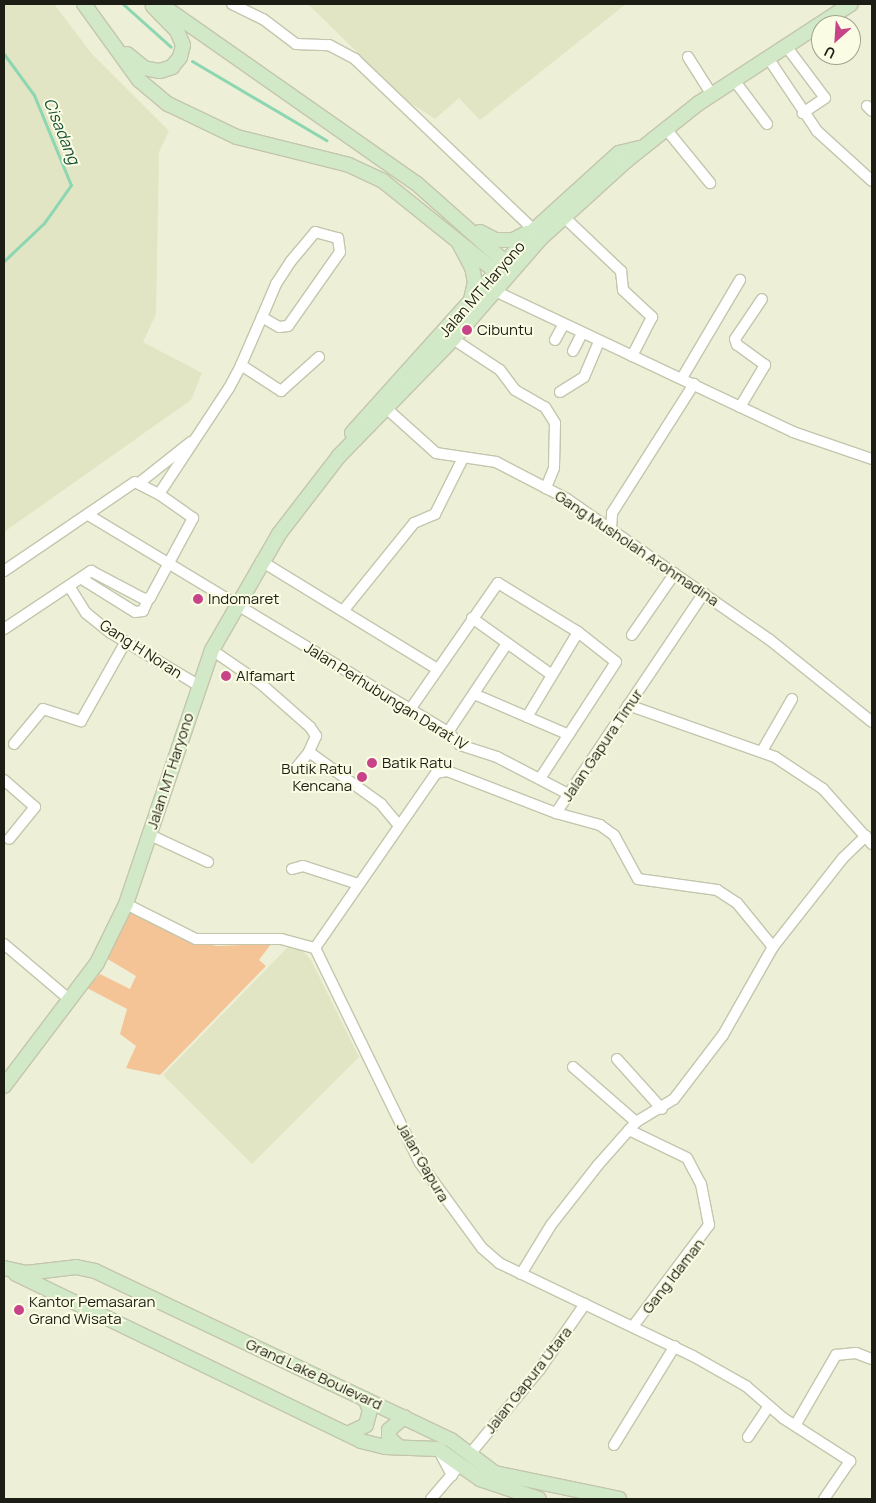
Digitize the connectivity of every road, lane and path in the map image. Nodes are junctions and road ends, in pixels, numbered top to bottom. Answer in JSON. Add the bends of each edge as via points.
{"nodes":[{"id":1,"x":84,"y":4,"type":"edge"},
{"id":2,"x":150,"y":4,"type":"edge"},
{"id":3,"x":160,"y":4,"type":"edge"},
{"id":4,"x":232,"y":4,"type":"edge"},
{"id":5,"x":852,"y":4,"type":"edge"},
{"id":6,"x":111,"y":42,"type":"junction"},
{"id":7,"x":786,"y":46,"type":"junction"},
{"id":8,"x":688,"y":57,"type":"dead end"},
{"id":9,"x":768,"y":58,"type":"junction"},
{"id":10,"x":734,"y":80,"type":"junction"},
{"id":11,"x":712,"y":95,"type":"junction"},
{"id":12,"x":803,"y":113,"type":"junction"},
{"id":13,"x":767,"y":124,"type":"dead end"},
{"id":14,"x":666,"y":129,"type":"junction"},
{"id":15,"x":645,"y":146,"type":"junction"},
{"id":16,"x":872,"y":181,"type":"edge"},
{"id":17,"x":710,"y":184,"type":"dead end"},
{"id":18,"x":564,"y":217,"type":"junction"},
{"id":19,"x":461,"y":222,"type":"junction"},
{"id":20,"x":534,"y":230,"type":"junction"},
{"id":21,"x":453,"y":234,"type":"junction"},
{"id":22,"x":505,"y":271,"type":"junction"},
{"id":23,"x":740,"y":280,"type":"dead end"},
{"id":24,"x":496,"y":290,"type":"junction"},
{"id":25,"x":762,"y":299,"type":"dead end"},
{"id":26,"x":469,"y":305,"type":"junction"},
{"id":27,"x":262,"y":317,"type":"junction"},
{"id":28,"x":564,"y":324,"type":"junction"},
{"id":29,"x":582,"y":333,"type":"junction"},
{"id":30,"x":453,"y":339,"type":"junction"},
{"id":31,"x":555,"y":340,"type":"dead end"},
{"id":32,"x":599,"y":341,"type":"junction"},
{"id":33,"x":573,"y":351,"type":"dead end"},
{"id":34,"x":632,"y":356,"type":"junction"},
{"id":35,"x":319,"y":357,"type":"dead end"},
{"id":36,"x":241,"y":365,"type":"junction"},
{"id":37,"x":682,"y":378,"type":"junction"},
{"id":38,"x":694,"y":384,"type":"junction"},
{"id":39,"x":560,"y":392,"type":"dead end"},
{"id":40,"x":740,"y":406,"type":"junction"},
{"id":41,"x":386,"y":408,"type":"junction"},
{"id":42,"x":195,"y":440,"type":"junction"},
{"id":43,"x":340,"y":456,"type":"junction"},
{"id":44,"x":463,"y":458,"type":"junction"},
{"id":45,"x":872,"y":459,"type":"edge"},
{"id":46,"x":139,"y":483,"type":"junction"},
{"id":47,"x":546,"y":488,"type":"junction"},
{"id":48,"x":159,"y":494,"type":"junction"},
{"id":49,"x":90,"y":516,"type":"junction"},
{"id":50,"x":611,"y":529,"type":"junction"},
{"id":51,"x":261,"y":561,"type":"junction"},
{"id":52,"x":170,"y":563,"type":"junction"},
{"id":53,"x":4,"y":571,"type":"edge"},
{"id":54,"x":675,"y":573,"type":"junction"},
{"id":55,"x":82,"y":578,"type":"junction"},
{"id":56,"x":69,"y":586,"type":"junction"},
{"id":57,"x":704,"y":593,"type":"junction"},
{"id":58,"x":148,"y":600,"type":"junction"},
{"id":59,"x":237,"y":605,"type":"junction"},
{"id":60,"x":343,"y":611,"type":"junction"},
{"id":61,"x":472,"y":618,"type":"junction"},
{"id":62,"x":4,"y":629,"type":"edge"},
{"id":63,"x":578,"y":632,"type":"junction"},
{"id":64,"x":632,"y":635,"type":"dead end"},
{"id":65,"x":125,"y":643,"type":"junction"},
{"id":66,"x":506,"y":645,"type":"junction"},
{"id":67,"x":212,"y":650,"type":"junction"},
{"id":68,"x":437,"y":669,"type":"junction"},
{"id":69,"x":552,"y":675,"type":"junction"},
{"id":70,"x":198,"y":685,"type":"junction"},
{"id":71,"x":474,"y":694,"type":"junction"},
{"id":72,"x":792,"y":699,"type":"dead end"},
{"id":73,"x":628,"y":705,"type":"junction"},
{"id":74,"x":409,"y":711,"type":"junction"},
{"id":75,"x":527,"y":717,"type":"junction"},
{"id":76,"x":872,"y":722,"type":"edge"},
{"id":77,"x":448,"y":732,"type":"junction"},
{"id":78,"x":569,"y":735,"type":"junction"},
{"id":79,"x":14,"y":744,"type":"dead end"},
{"id":80,"x":762,"y":751,"type":"junction"},
{"id":81,"x":309,"y":752,"type":"junction"},
{"id":82,"x":297,"y":767,"type":"dead end"},
{"id":83,"x":4,"y":776,"type":"edge"},
{"id":84,"x":541,"y":777,"type":"junction"},
{"id":85,"x":4,"y":780,"type":"edge"},
{"id":86,"x":568,"y":794,"type":"junction"},
{"id":87,"x":556,"y":813,"type":"junction"},
{"id":88,"x":398,"y":824,"type":"junction"},
{"id":89,"x":150,"y":835,"type":"junction"},
{"id":90,"x":9,"y":840,"type":"dead end"},
{"id":91,"x":869,"y":840,"type":"edge"},
{"id":92,"x":208,"y":862,"type":"dead end"},
{"id":93,"x":292,"y":869,"type":"dead end"},
{"id":94,"x":358,"y":884,"type":"junction"},
{"id":95,"x":126,"y":904,"type":"junction"},
{"id":96,"x":4,"y":944,"type":"edge"},
{"id":97,"x":773,"y":947,"type":"junction"},
{"id":98,"x":315,"y":948,"type":"junction"},
{"id":99,"x":70,"y":1000,"type":"junction"},
{"id":100,"x":617,"y":1059,"type":"dead end"},
{"id":101,"x":573,"y":1066,"type":"dead end"},
{"id":102,"x":4,"y":1086,"type":"edge"},
{"id":103,"x":662,"y":1109,"type":"junction"},
{"id":104,"x":636,"y":1122,"type":"junction"},
{"id":105,"x":629,"y":1130,"type":"junction"},
{"id":106,"x":4,"y":1268,"type":"edge"},
{"id":107,"x":521,"y":1274,"type":"junction"},
{"id":108,"x":585,"y":1304,"type":"junction"},
{"id":109,"x":634,"y":1325,"type":"junction"},
{"id":110,"x":675,"y":1346,"type":"junction"},
{"id":111,"x":872,"y":1359,"type":"edge"},
{"id":112,"x":365,"y":1399,"type":"junction"},
{"id":113,"x":769,"y":1406,"type":"junction"},
{"id":114,"x":404,"y":1417,"type":"junction"},
{"id":115,"x":796,"y":1424,"type":"junction"},
{"id":116,"x":347,"y":1434,"type":"junction"},
{"id":117,"x":748,"y":1437,"type":"dead end"},
{"id":118,"x":614,"y":1445,"type":"dead end"},
{"id":119,"x":399,"y":1447,"type":"junction"},
{"id":120,"x":461,"y":1465,"type":"junction"},
{"id":121,"x":431,"y":1499,"type":"edge"},
{"id":122,"x":540,"y":1499,"type":"edge"},
{"id":123,"x":620,"y":1499,"type":"edge"},
{"id":124,"x":824,"y":1499,"type":"edge"}],
"edges":[{"from":1,"to":6,"type":"main road"},
{"from":2,"to":6,"type":"main road","via":[[177,31],[183,45],[172,67],[160,72],[144,68]]},
{"from":3,"to":19,"type":"main road","via":[[351,135]]},
{"from":4,"to":20,"type":"street","via":[[263,18],[296,44],[329,45],[355,59]]},
{"from":5,"to":7,"type":"main road","name":"Jalan MT Haryono"},
{"from":6,"to":21,"type":"main road","via":[[140,80],[168,104],[201,123],[349,165],[410,199]]},
{"from":7,"to":9,"type":"main road","name":"Jalan MT Haryono"},
{"from":7,"to":12,"type":"street","via":[[825,98]]},
{"from":8,"to":11,"type":"street"},
{"from":9,"to":10,"type":"main road","name":"Jalan MT Haryono"},
{"from":9,"to":12,"type":"street"},
{"from":10,"to":11,"type":"main road","name":"Jalan MT Haryono"},
{"from":10,"to":13,"type":"street"},
{"from":11,"to":14,"type":"main road","name":"Jalan MT Haryono"},
{"from":12,"to":16,"type":"street","via":[[835,151]]},
{"from":14,"to":15,"type":"main road","name":"Jalan MT Haryono"},
{"from":14,"to":17,"type":"street"},
{"from":15,"to":18,"type":"main road","name":"Jalan MT Haryono"},
{"from":15,"to":20,"type":"main road","name":"Jalan MT Haryono","via":[[619,153]]},
{"from":18,"to":22,"type":"main road","name":"Jalan MT Haryono"},
{"from":18,"to":34,"type":"street","via":[[621,271],[623,290],[652,317]]},
{"from":19,"to":20,"type":"main road","via":[[496,240],[514,240]]},
{"from":19,"to":22,"type":"main road"},
{"from":20,"to":22,"type":"main road","name":"Jalan MT Haryono"},
{"from":21,"to":22,"type":"main road"},
{"from":21,"to":26,"type":"main road","via":[[475,282]]},
{"from":22,"to":24,"type":"main road","name":"Jalan MT Haryono"},
{"from":22,"to":26,"type":"main road","name":"Jalan MT Haryono"},
{"from":23,"to":37,"type":"street"},
{"from":24,"to":28,"type":"street"},
{"from":24,"to":30,"type":"main road","name":"Jalan MT Haryono"},
{"from":25,"to":40,"type":"street","via":[[735,339],[737,345],[764,365]]},
{"from":26,"to":43,"type":"main road","name":"Jalan MT Haryono","via":[[357,425]]},
{"from":27,"to":27,"type":"street","via":[[279,327],[288,326],[340,252],[338,238],[324,231],[311,236],[284,272]]},
{"from":27,"to":36,"type":"street"},
{"from":28,"to":29,"type":"street"},
{"from":28,"to":31,"type":"street"},
{"from":29,"to":32,"type":"street"},
{"from":29,"to":33,"type":"street"},
{"from":30,"to":41,"type":"main road","name":"Jalan MT Haryono"},
{"from":30,"to":47,"type":"street","via":[[500,370],[515,390],[545,407],[555,423],[554,468]]},
{"from":32,"to":34,"type":"street"},
{"from":32,"to":39,"type":"street","via":[[584,377]]},
{"from":34,"to":37,"type":"street"},
{"from":35,"to":36,"type":"street","via":[[284,391]]},
{"from":36,"to":42,"type":"street"},
{"from":37,"to":38,"type":"street"},
{"from":38,"to":40,"type":"street"},
{"from":38,"to":50,"type":"street","via":[[612,513]]},
{"from":40,"to":45,"type":"street","via":[[819,442]]},
{"from":41,"to":43,"type":"main road","name":"Jalan MT Haryono"},
{"from":41,"to":44,"type":"street","name":"Gang Musholah Arohmadina","via":[[432,450]]},
{"from":42,"to":46,"type":"street","via":[[168,456]]},
{"from":42,"to":48,"type":"street"},
{"from":43,"to":51,"type":"main road","name":"Jalan MT Haryono"},
{"from":44,"to":47,"type":"street","name":"Gang Musholah Arohmadina","via":[[496,462]]},
{"from":44,"to":60,"type":"street","via":[[435,514],[414,523]]},
{"from":46,"to":48,"type":"street"},
{"from":46,"to":49,"type":"street"},
{"from":47,"to":50,"type":"street","name":"Gang Musholah Arohmadina"},
{"from":48,"to":52,"type":"street","via":[[193,518]]},
{"from":49,"to":52,"type":"street","name":"Jalan Perhubungan Darat IV"},
{"from":49,"to":53,"type":"street"},
{"from":50,"to":54,"type":"street","name":"Gang Musholah Arohmadina"},
{"from":51,"to":59,"type":"main road","name":"Jalan MT Haryono"},
{"from":51,"to":60,"type":"street"},
{"from":52,"to":58,"type":"street"},
{"from":52,"to":59,"type":"street","name":"Jalan Perhubungan Darat IV"},
{"from":54,"to":57,"type":"street","name":"Gang Musholah Arohmadina"},
{"from":54,"to":64,"type":"street"},
{"from":55,"to":56,"type":"street"},
{"from":55,"to":58,"type":"street","via":[[91,571],[99,572]]},
{"from":55,"to":58,"type":"street","via":[[135,612],[143,611]]},
{"from":56,"to":62,"type":"street"},
{"from":56,"to":65,"type":"street","name":"Gang H Noran","via":[[86,613]]},
{"from":57,"to":73,"type":"street","name":"Jalan Gapura Timur"},
{"from":57,"to":76,"type":"street","name":"Gang Musholah Arohmadina"},
{"from":59,"to":67,"type":"main road","name":"Jalan MT Haryono"},
{"from":59,"to":74,"type":"street","name":"Jalan Perhubungan Darat IV"},
{"from":60,"to":68,"type":"street"},
{"from":61,"to":63,"type":"street","via":[[497,582]]},
{"from":61,"to":66,"type":"street"},
{"from":61,"to":68,"type":"street"},
{"from":63,"to":69,"type":"street"},
{"from":63,"to":78,"type":"street","via":[[616,662]]},
{"from":65,"to":70,"type":"street","name":"Gang H Noran"},
{"from":65,"to":79,"type":"street","via":[[80,722],[43,709]]},
{"from":66,"to":69,"type":"street"},
{"from":66,"to":71,"type":"street"},
{"from":67,"to":70,"type":"main road","name":"Jalan MT Haryono"},
{"from":67,"to":81,"type":"street","via":[[260,683],[310,727],[316,736]]},
{"from":68,"to":74,"type":"street"},
{"from":69,"to":75,"type":"street"},
{"from":70,"to":89,"type":"main road","name":"Jalan MT Haryono"},
{"from":71,"to":75,"type":"street"},
{"from":71,"to":77,"type":"street"},
{"from":72,"to":80,"type":"street"},
{"from":73,"to":80,"type":"street"},
{"from":73,"to":86,"type":"street","name":"Jalan Gapura Timur"},
{"from":74,"to":77,"type":"street","name":"Jalan Perhubungan Darat IV"},
{"from":75,"to":78,"type":"street"},
{"from":77,"to":84,"type":"street","name":"Jalan Perhubungan Darat IV","via":[[460,745]]},
{"from":78,"to":84,"type":"street"},
{"from":80,"to":91,"type":"street","via":[[823,789]]},
{"from":81,"to":82,"type":"street"},
{"from":81,"to":88,"type":"street","via":[[381,804]]},
{"from":83,"to":85,"type":"street"},
{"from":84,"to":86,"type":"street","name":"Jalan Perhubungan Darat IV"},
{"from":85,"to":90,"type":"street","via":[[35,807]]},
{"from":86,"to":87,"type":"street","name":"Jalan Gapura Timur"},
{"from":87,"to":88,"type":"street","name":"Jalan Gapura Timur","via":[[441,772]]},
{"from":87,"to":97,"type":"street","via":[[600,825],[614,835],[638,879],[717,890],[736,903]]},
{"from":88,"to":94,"type":"street","name":"Jalan Gapura Timur"},
{"from":89,"to":92,"type":"street"},
{"from":89,"to":95,"type":"main road","name":"Jalan MT Haryono"},
{"from":91,"to":97,"type":"street","via":[[843,858]]},
{"from":93,"to":94,"type":"street","via":[[303,866]]},
{"from":94,"to":98,"type":"street","name":"Jalan Gapura Timur"},
{"from":95,"to":98,"type":"street","via":[[196,939],[281,939]]},
{"from":95,"to":99,"type":"main road","name":"Jalan MT Haryono","via":[[97,963]]},
{"from":96,"to":99,"type":"street"},
{"from":97,"to":103,"type":"street","via":[[723,1035]]},
{"from":98,"to":107,"type":"street","name":"Jalan Gapura","via":[[438,1193],[482,1248],[499,1264]]},
{"from":99,"to":102,"type":"main road","name":"Jalan MT Haryono"},
{"from":100,"to":103,"type":"street"},
{"from":101,"to":104,"type":"street"},
{"from":103,"to":104,"type":"street"},
{"from":104,"to":105,"type":"street"},
{"from":105,"to":107,"type":"street","via":[[572,1197]]},
{"from":105,"to":109,"type":"street","name":"Gang Idaman","via":[[687,1158],[701,1184],[709,1225]]},
{"from":106,"to":112,"type":"main road","name":"Grand Lake Boulevard","via":[[26,1273],[76,1267],[95,1271]]},
{"from":106,"to":116,"type":"main road","name":"Grand Lake Boulevard"},
{"from":107,"to":108,"type":"street","name":"Jalan Gapura"},
{"from":108,"to":109,"type":"street","name":"Jalan Gapura"},
{"from":108,"to":120,"type":"street","name":"Jalan Gapura Utara","via":[[540,1369]]},
{"from":109,"to":110,"type":"street","name":"Jalan Gapura"},
{"from":110,"to":113,"type":"street","name":"Jalan Gapura","via":[[746,1386]]},
{"from":110,"to":118,"type":"street"},
{"from":111,"to":115,"type":"street","via":[[856,1353],[836,1355]]},
{"from":112,"to":114,"type":"main road","name":"Grand Lake Boulevard"},
{"from":112,"to":116,"type":"main road","via":[[370,1410],[366,1425]]},
{"from":113,"to":115,"type":"street","name":"Jalan Gapura"},
{"from":113,"to":117,"type":"street"},
{"from":114,"to":119,"type":"main road","via":[[389,1430],[389,1438]]},
{"from":114,"to":120,"type":"main road","name":"Grand Lake Boulevard"},
{"from":115,"to":124,"type":"street","name":"Jalan Gapura","via":[[850,1461]]},
{"from":116,"to":119,"type":"main road","name":"Grand Lake Boulevard","via":[[373,1446]]},
{"from":119,"to":120,"type":"main road","name":"Grand Lake Boulevard","via":[[438,1449]]},
{"from":120,"to":121,"type":"street","name":"Jalan Gapura Utara"},
{"from":120,"to":122,"type":"main road","name":"Grand Lake Boulevard","via":[[498,1488]]},
{"from":120,"to":123,"type":"main road","name":"Grand Lake Boulevard","via":[[510,1480]]}]}
